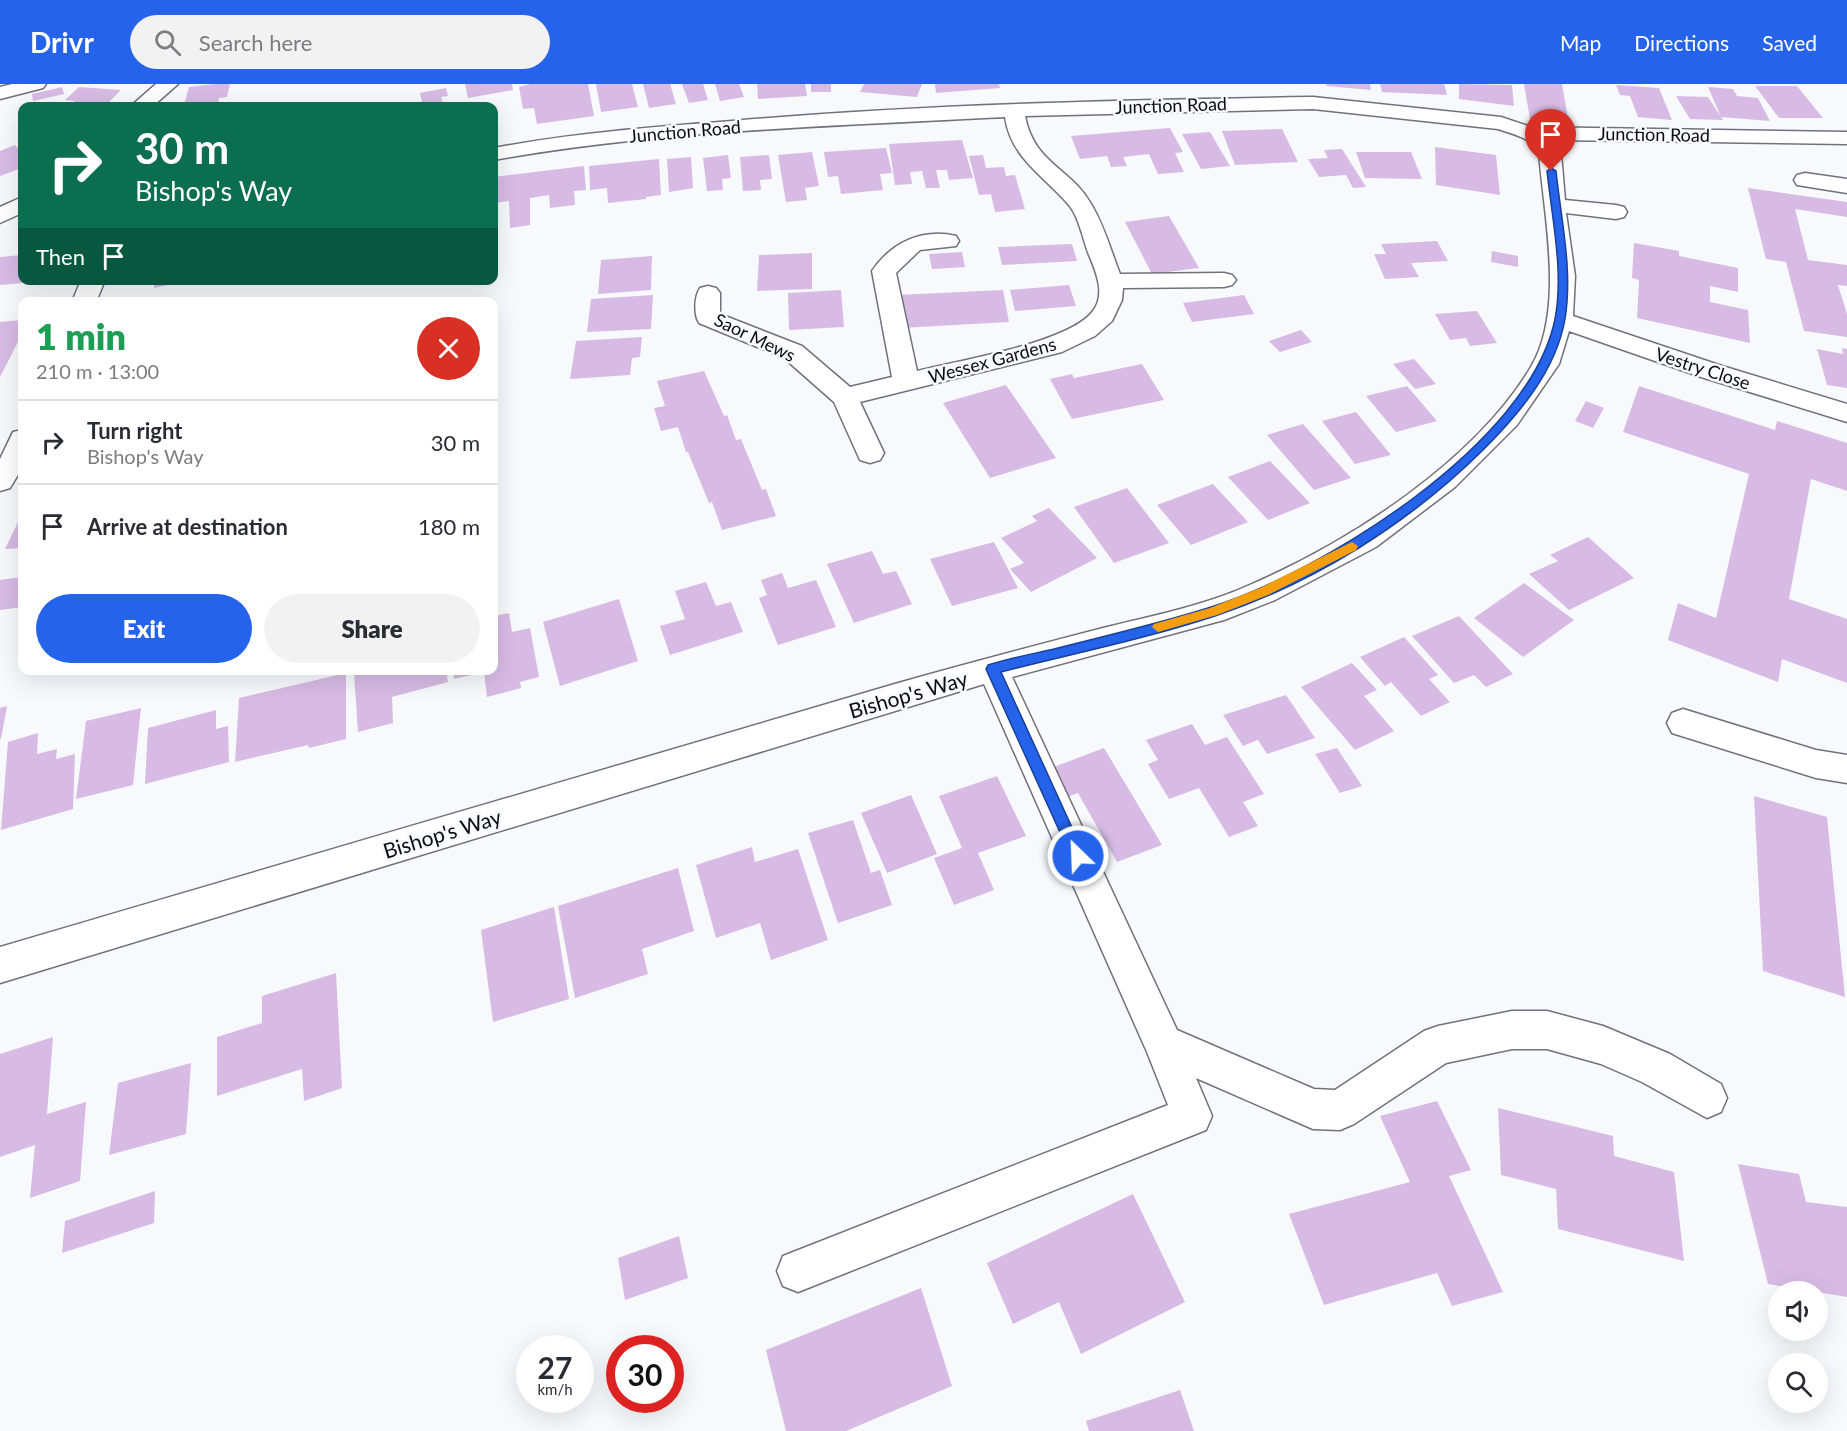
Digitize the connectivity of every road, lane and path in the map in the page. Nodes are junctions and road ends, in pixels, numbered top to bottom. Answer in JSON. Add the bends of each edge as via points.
{"nodes":[{"id":1,"x":36,"y":84,"type":"edge"},
{"id":2,"x":0,"y":93,"type":"edge"},
{"id":3,"x":1312,"y":94,"type":"edge"},
{"id":4,"x":1014,"y":111,"type":"junction"},
{"id":5,"x":1528,"y":133,"type":"junction"},
{"id":6,"x":1847,"y":138,"type":"edge"},
{"id":7,"x":498,"y":153,"type":"edge"},
{"id":8,"x":1805,"y":180,"type":"dead end"},
{"id":9,"x":1847,"y":186,"type":"edge"},
{"id":10,"x":1554,"y":205,"type":"junction"},
{"id":11,"x":1616,"y":212,"type":"dead end"},
{"id":12,"x":16,"y":213,"type":"edge"},
{"id":13,"x":0,"y":233,"type":"edge"},
{"id":14,"x":948,"y":241,"type":"dead end"},
{"id":15,"x":1224,"y":280,"type":"dead end"},
{"id":16,"x":1111,"y":281,"type":"junction"},
{"id":17,"x":708,"y":293,"type":"dead end"},
{"id":18,"x":1560,"y":320,"type":"junction"},
{"id":19,"x":906,"y":382,"type":"junction"},
{"id":20,"x":845,"y":397,"type":"junction"},
{"id":21,"x":1847,"y":413,"type":"edge"},
{"id":22,"x":18,"y":447,"type":"edge"},
{"id":23,"x":870,"y":453,"type":"dead end"},
{"id":24,"x":0,"y":481,"type":"edge"},
{"id":25,"x":993,"y":669,"type":"junction"},
{"id":26,"x":1683,"y":723,"type":"dead end"},
{"id":27,"x":1847,"y":769,"type":"edge"},
{"id":28,"x":0,"y":965,"type":"edge"},
{"id":29,"x":1163,"y":1044,"type":"junction"},
{"id":30,"x":1707,"y":1098,"type":"dead end"},
{"id":31,"x":798,"y":1271,"type":"dead end"}],
"edges":[{"from":1,"to":2,"type":"street"},
{"from":3,"to":4,"type":"street","name":"Junction Road"},
{"from":3,"to":5,"type":"street","name":"Junction Road","via":[[1501,123]]},
{"from":4,"to":7,"type":"street","name":"Junction Road","via":[[801,121],[567,141]]},
{"from":4,"to":16,"type":"street","via":[[1017,129],[1029,154],[1081,205]]},
{"from":5,"to":6,"type":"street","name":"Junction Road"},
{"from":5,"to":10,"type":"street","name":"Bishop's Way","via":[[1545,142],[1550,153]]},
{"from":8,"to":9,"type":"street"},
{"from":10,"to":11,"type":"street"},
{"from":10,"to":18,"type":"street","name":"Bishop's Way","via":[[1563,276]]},
{"from":12,"to":13,"type":"street"},
{"from":14,"to":19,"type":"street","via":[[913,244],[884,271]]},
{"from":15,"to":16,"type":"street"},
{"from":16,"to":19,"type":"street","name":"Wessex Gardens","via":[[1110,300],[1103,316],[1086,330],[1053,346]]},
{"from":17,"to":20,"type":"street","name":"Saor Mews","via":[[708,318],[793,352]]},
{"from":18,"to":21,"type":"street","name":"Vestry Close"},
{"from":18,"to":25,"type":"street","name":"Bishop's Way","via":[[1546,364],[1508,419],[1445,480],[1366,539],[1264,592],[1213,612]]},
{"from":19,"to":20,"type":"street","name":"Wessex Gardens"},
{"from":20,"to":23,"type":"street"},
{"from":22,"to":24,"type":"street"},
{"from":25,"to":28,"type":"street","name":"Bishop's Way"},
{"from":25,"to":29,"type":"street"},
{"from":26,"to":27,"type":"street","via":[[1816,764]]},
{"from":29,"to":30,"type":"street","via":[[1313,1109],[1340,1110],[1438,1045],[1512,1030],[1547,1030],[1603,1044],[1656,1068]]},
{"from":29,"to":31,"type":"street","via":[[1192,1116]]}]}
